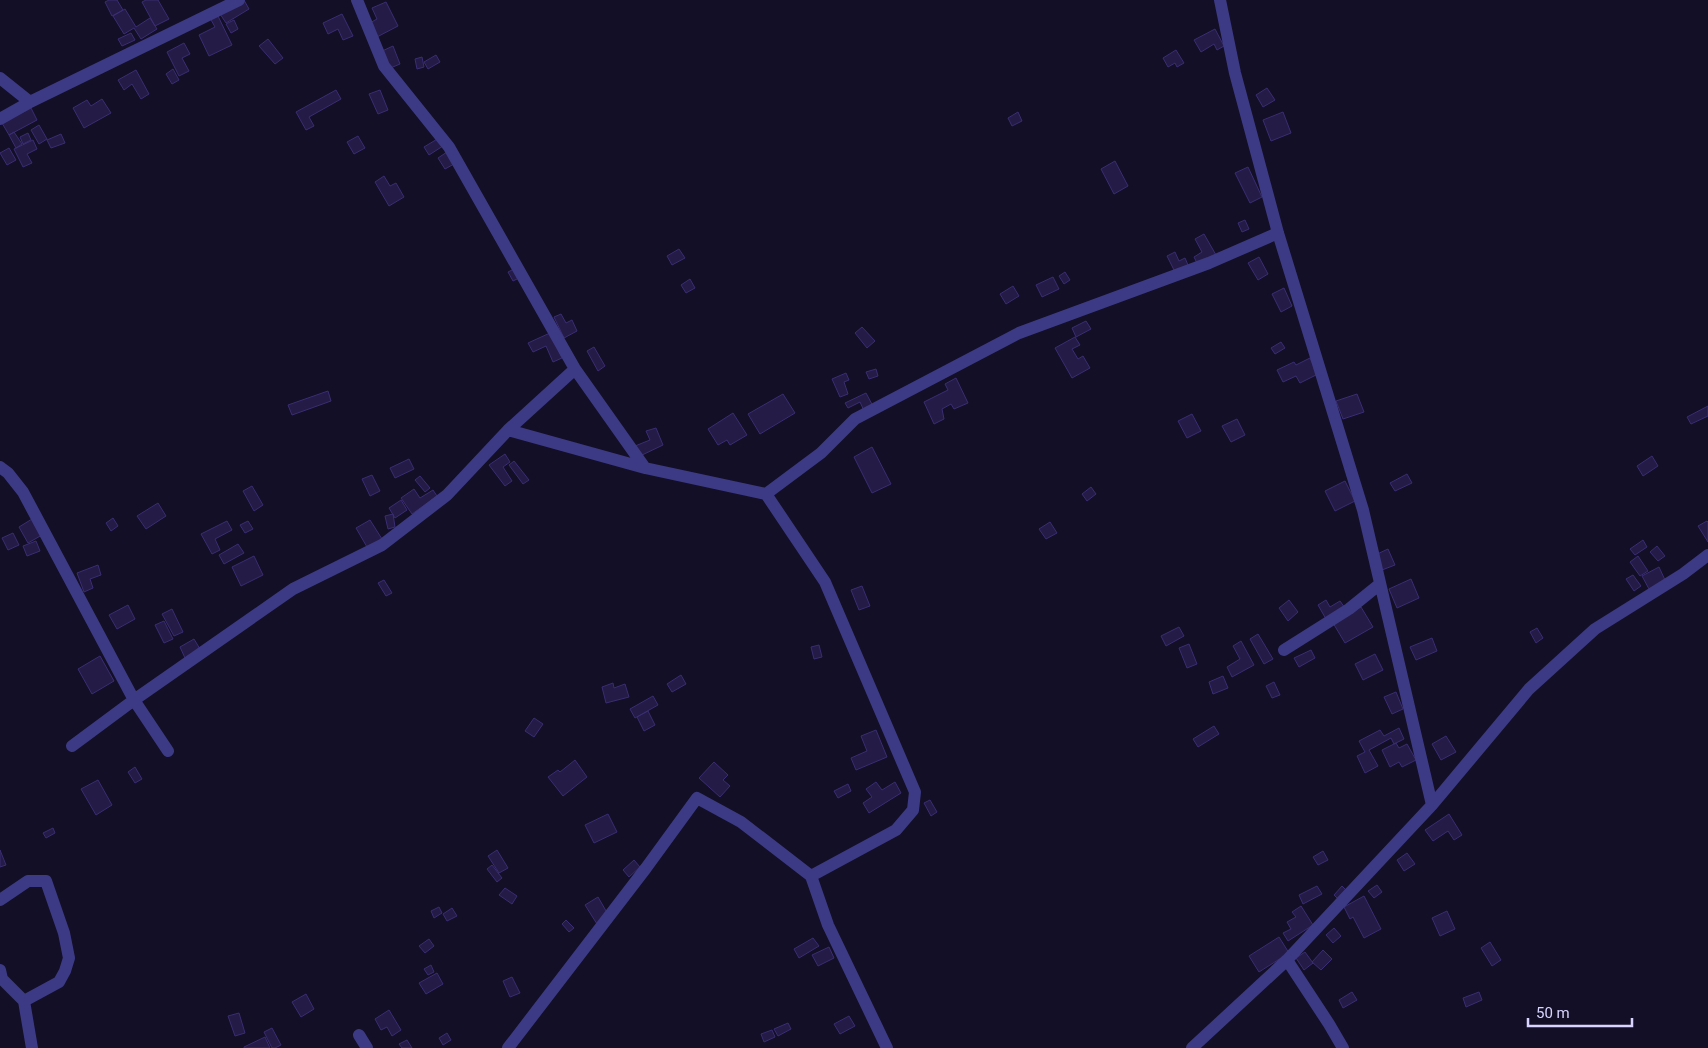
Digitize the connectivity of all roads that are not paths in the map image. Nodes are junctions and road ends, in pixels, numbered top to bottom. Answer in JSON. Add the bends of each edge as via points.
{"nodes":[{"id":1,"x":239,"y":0,"type":"edge"},
{"id":2,"x":357,"y":0,"type":"edge"},
{"id":3,"x":1220,"y":0,"type":"edge"},
{"id":4,"x":0,"y":78,"type":"edge"},
{"id":5,"x":30,"y":102,"type":"junction"},
{"id":6,"x":0,"y":119,"type":"edge"},
{"id":7,"x":1278,"y":233,"type":"junction"},
{"id":8,"x":575,"y":369,"type":"junction"},
{"id":9,"x":508,"y":430,"type":"junction"},
{"id":10,"x":0,"y":467,"type":"edge"},
{"id":11,"x":645,"y":468,"type":"junction"},
{"id":12,"x":766,"y":494,"type":"junction"},
{"id":13,"x":1708,"y":556,"type":"edge"},
{"id":14,"x":1380,"y":584,"type":"junction"},
{"id":15,"x":1284,"y":650,"type":"dead end"},
{"id":16,"x":134,"y":700,"type":"junction"},
{"id":17,"x":72,"y":746,"type":"dead end"},
{"id":18,"x":168,"y":751,"type":"dead end"},
{"id":19,"x":1432,"y":805,"type":"junction"},
{"id":20,"x":811,"y":876,"type":"junction"},
{"id":21,"x":0,"y":900,"type":"edge"},
{"id":22,"x":1287,"y":960,"type":"junction"},
{"id":23,"x":0,"y":970,"type":"edge"},
{"id":24,"x":24,"y":1001,"type":"junction"},
{"id":25,"x":359,"y":1035,"type":"dead end"},
{"id":26,"x":32,"y":1048,"type":"edge"},
{"id":27,"x":366,"y":1048,"type":"edge"},
{"id":28,"x":508,"y":1048,"type":"edge"},
{"id":29,"x":887,"y":1048,"type":"edge"},
{"id":30,"x":1192,"y":1048,"type":"edge"},
{"id":31,"x":1342,"y":1048,"type":"edge"}],
"edges":[{"from":1,"to":5,"type":"street"},
{"from":2,"to":8,"type":"street","via":[[384,66],[449,147]]},
{"from":3,"to":7,"type":"street","via":[[1235,73]]},
{"from":4,"to":5,"type":"street"},
{"from":5,"to":6,"type":"street"},
{"from":7,"to":12,"type":"street","via":[[1209,263],[1018,333],[854,419],[821,453]]},
{"from":7,"to":14,"type":"street","via":[[1363,510]]},
{"from":8,"to":9,"type":"street"},
{"from":8,"to":11,"type":"street"},
{"from":9,"to":11,"type":"street"},
{"from":9,"to":16,"type":"street","via":[[447,495],[382,545],[292,589]]},
{"from":10,"to":16,"type":"street","via":[[23,492]]},
{"from":11,"to":12,"type":"street"},
{"from":12,"to":20,"type":"street","via":[[825,582],[915,792],[913,810],[896,830]]},
{"from":13,"to":19,"type":"street","via":[[1595,629],[1529,689]]},
{"from":14,"to":15,"type":"street","via":[[1349,609]]},
{"from":14,"to":19,"type":"street"},
{"from":16,"to":17,"type":"street"},
{"from":16,"to":18,"type":"street"},
{"from":19,"to":22,"type":"street"},
{"from":20,"to":28,"type":"street","via":[[741,822],[697,798]]},
{"from":20,"to":29,"type":"street","via":[[828,925]]},
{"from":21,"to":24,"type":"street","via":[[28,881],[46,881],[64,932],[69,958],[59,982]]},
{"from":22,"to":30,"type":"street"},
{"from":22,"to":31,"type":"street"},
{"from":23,"to":24,"type":"street","via":[[2,979]]},
{"from":24,"to":26,"type":"street"},
{"from":25,"to":27,"type":"street"}]}
